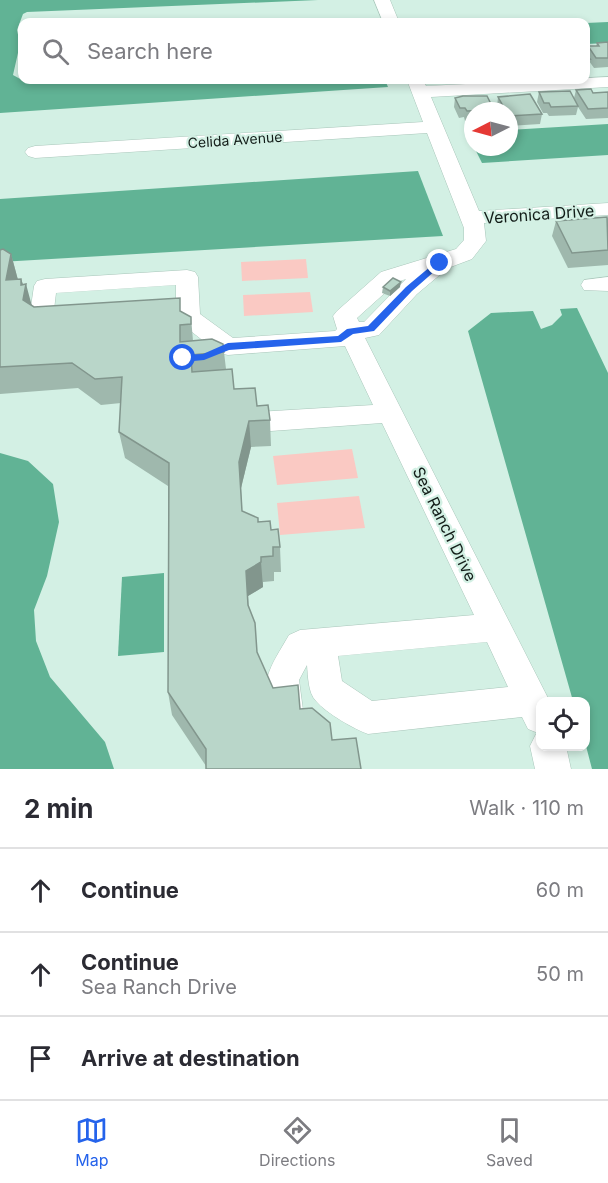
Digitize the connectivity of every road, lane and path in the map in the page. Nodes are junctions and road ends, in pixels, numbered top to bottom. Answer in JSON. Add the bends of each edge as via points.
{"nodes":[{"id":1,"x":382,"y":0,"type":"edge"},
{"id":2,"x":394,"y":0,"type":"edge"},
{"id":3,"x":390,"y":18,"type":"edge"},
{"id":4,"x":590,"y":82,"type":"edge"},
{"id":5,"x":608,"y":82,"type":"edge"},
{"id":6,"x":512,"y":84,"type":"edge"},
{"id":7,"x":417,"y":86,"type":"edge"},
{"id":8,"x":434,"y":127,"type":"junction"},
{"id":9,"x":35,"y":152,"type":"dead end"},
{"id":10,"x":608,"y":209,"type":"edge"},
{"id":11,"x":471,"y":218,"type":"junction"},
{"id":12,"x":188,"y":317,"type":"junction"},
{"id":13,"x":350,"y":332,"type":"junction"},
{"id":14,"x":228,"y":347,"type":"junction"},
{"id":15,"x":204,"y":357,"type":"edge"},
{"id":16,"x":390,"y":413,"type":"junction"},
{"id":17,"x":257,"y":422,"type":"edge"},
{"id":18,"x":496,"y":627,"type":"junction"},
{"id":19,"x":320,"y":643,"type":"junction"},
{"id":20,"x":277,"y":692,"type":"edge"},
{"id":21,"x":536,"y":708,"type":"edge"},
{"id":22,"x":549,"y":751,"type":"edge"},
{"id":23,"x":553,"y":769,"type":"edge"}],
"edges":[{"from":1,"to":2,"type":"street"},
{"from":1,"to":3,"type":"street"},
{"from":4,"to":5,"type":"street"},
{"from":6,"to":7,"type":"street"},
{"from":7,"to":8,"type":"street"},
{"from":8,"to":9,"type":"street","name":"Celida Avenue"},
{"from":8,"to":11,"type":"street"},
{"from":10,"to":11,"type":"street","name":"Veronica Drive"},
{"from":11,"to":13,"type":"street","via":[[475,241],[464,254],[389,277],[345,316]]},
{"from":12,"to":12,"type":"street","via":[[187,277],[45,286],[34,299],[40,327]]},
{"from":12,"to":14,"type":"street"},
{"from":13,"to":14,"type":"street","via":[[341,339]]},
{"from":13,"to":16,"type":"street","name":"Sea Ranch Drive"},
{"from":14,"to":15,"type":"street"},
{"from":16,"to":17,"type":"street"},
{"from":16,"to":18,"type":"street","name":"Sea Ranch Drive"},
{"from":18,"to":19,"type":"street"},
{"from":18,"to":21,"type":"street","name":"Sea Ranch Drive"},
{"from":19,"to":20,"type":"street","via":[[300,645]]},
{"from":19,"to":21,"type":"street","via":[[327,690],[368,718]]},
{"from":22,"to":23,"type":"street"}]}
